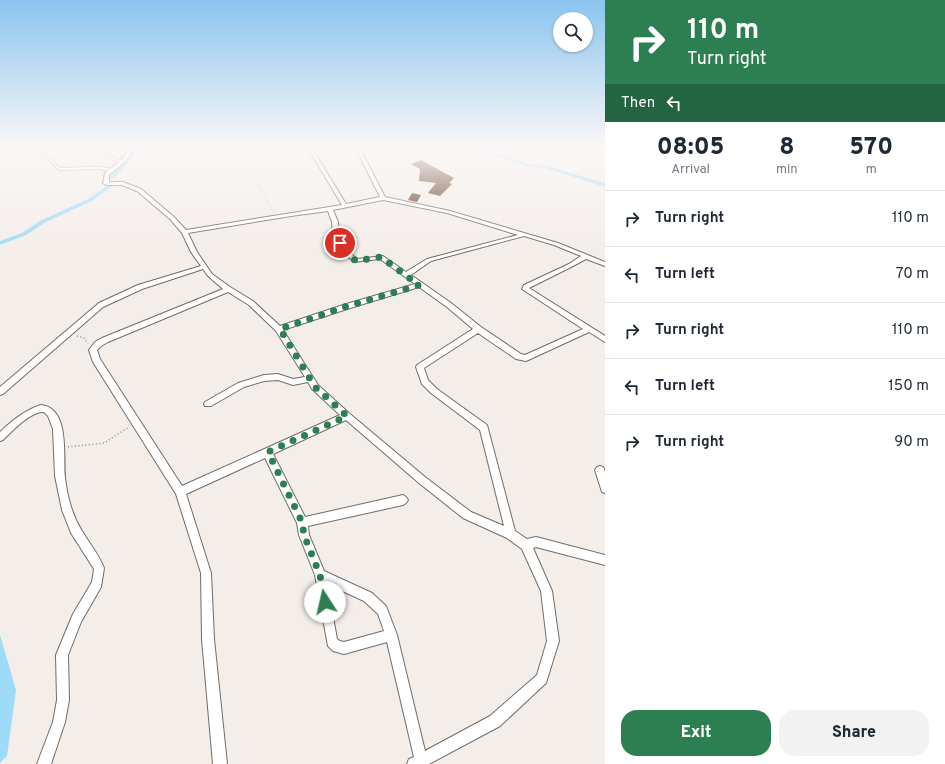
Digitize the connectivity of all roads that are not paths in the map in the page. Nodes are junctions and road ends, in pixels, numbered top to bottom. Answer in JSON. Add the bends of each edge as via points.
{"nodes":[{"id":1,"x":107,"y":181,"type":"edge"},
{"id":2,"x":330,"y":181,"type":"edge"},
{"id":3,"x":374,"y":181,"type":"edge"},
{"id":4,"x":383,"y":198,"type":"junction"},
{"id":5,"x":345,"y":206,"type":"junction"},
{"id":6,"x":330,"y":209,"type":"junction"},
{"id":7,"x":185,"y":232,"type":"junction"},
{"id":8,"x":523,"y":235,"type":"junction"},
{"id":9,"x":586,"y":256,"type":"junction"},
{"id":10,"x":605,"y":264,"type":"edge"},
{"id":11,"x":204,"y":267,"type":"junction"},
{"id":12,"x":406,"y":275,"type":"junction"},
{"id":13,"x":419,"y":285,"type":"junction"},
{"id":14,"x":228,"y":289,"type":"junction"},
{"id":15,"x":280,"y":329,"type":"junction"},
{"id":16,"x":478,"y":329,"type":"junction"},
{"id":17,"x":590,"y":329,"type":"junction"},
{"id":18,"x":605,"y":339,"type":"edge"},
{"id":19,"x":310,"y":379,"type":"junction"},
{"id":20,"x":0,"y":392,"type":"edge"},
{"id":21,"x":208,"y":404,"type":"dead end"},
{"id":22,"x":347,"y":416,"type":"junction"},
{"id":23,"x":0,"y":437,"type":"edge"},
{"id":24,"x":268,"y":452,"type":"junction"},
{"id":25,"x":600,"y":470,"type":"dead end"},
{"id":26,"x":605,"y":489,"type":"edge"},
{"id":27,"x":180,"y":492,"type":"junction"},
{"id":28,"x":403,"y":500,"type":"dead end"},
{"id":29,"x":302,"y":522,"type":"junction"},
{"id":30,"x":511,"y":534,"type":"junction"},
{"id":31,"x":526,"y":545,"type":"junction"},
{"id":32,"x":605,"y":560,"type":"edge"},
{"id":33,"x":320,"y":575,"type":"junction"},
{"id":34,"x":391,"y":635,"type":"junction"},
{"id":35,"x":419,"y":763,"type":"edge"},
{"id":36,"x":44,"y":764,"type":"edge"},
{"id":37,"x":220,"y":764,"type":"edge"}],
"edges":[{"from":1,"to":7,"type":"street","via":[[106,183],[122,184],[139,190]]},
{"from":2,"to":5,"type":"street"},
{"from":3,"to":4,"type":"street"},
{"from":4,"to":5,"type":"street"},
{"from":4,"to":8,"type":"street","via":[[448,212]]},
{"from":5,"to":6,"type":"street"},
{"from":6,"to":7,"type":"street"},
{"from":6,"to":12,"type":"street","via":[[335,222],[336,236],[344,250],[356,261],[381,257]]},
{"from":7,"to":11,"type":"street"},
{"from":8,"to":9,"type":"street"},
{"from":8,"to":12,"type":"street","via":[[429,260]]},
{"from":9,"to":10,"type":"street"},
{"from":9,"to":17,"type":"street","via":[[526,286],[525,289]]},
{"from":11,"to":14,"type":"street"},
{"from":11,"to":20,"type":"street","via":[[140,286],[101,305]]},
{"from":12,"to":13,"type":"street"},
{"from":13,"to":15,"type":"street"},
{"from":13,"to":16,"type":"street"},
{"from":14,"to":15,"type":"street","via":[[247,300]]},
{"from":14,"to":27,"type":"street","via":[[105,340],[93,350],[96,360]]},
{"from":15,"to":19,"type":"street"},
{"from":16,"to":17,"type":"street","via":[[519,357],[526,358]]},
{"from":16,"to":30,"type":"street","via":[[420,367],[425,382],[434,391],[484,428]]},
{"from":17,"to":18,"type":"street"},
{"from":19,"to":21,"type":"street","via":[[293,382],[278,377],[264,378],[241,385]]},
{"from":19,"to":22,"type":"street","via":[[315,387]]},
{"from":22,"to":24,"type":"street"},
{"from":22,"to":30,"type":"street","via":[[422,480],[467,514]]},
{"from":23,"to":36,"type":"street","via":[[29,413],[38,409],[45,409],[54,417],[58,430],[62,492],[74,527],[99,568],[97,583],[77,618],[62,655],[63,700],[59,722]]},
{"from":24,"to":27,"type":"street"},
{"from":24,"to":29,"type":"street"},
{"from":25,"to":26,"type":"street"},
{"from":27,"to":37,"type":"street","via":[[206,573],[208,639]]},
{"from":28,"to":29,"type":"street"},
{"from":29,"to":33,"type":"street","via":[[304,535]]},
{"from":30,"to":31,"type":"street"},
{"from":31,"to":32,"type":"street","via":[[536,542]]},
{"from":31,"to":35,"type":"street","via":[[546,591],[553,641],[542,679],[495,721]]},
{"from":33,"to":34,"type":"street","via":[[368,597],[382,610]]},
{"from":33,"to":34,"type":"street","via":[[332,642],[337,647],[344,648]]},
{"from":34,"to":35,"type":"street"}]}
